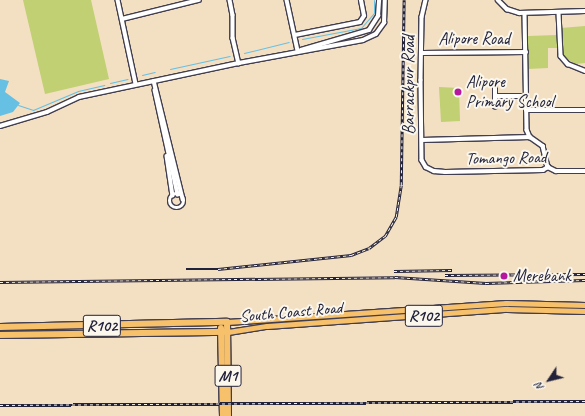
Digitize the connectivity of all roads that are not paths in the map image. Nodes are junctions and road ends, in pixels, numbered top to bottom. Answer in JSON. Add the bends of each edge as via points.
{"nodes":[{"id":1,"x":118,"y":0,"type":"edge"},
{"id":2,"x":199,"y":0,"type":"edge"},
{"id":3,"x":230,"y":0,"type":"edge"},
{"id":4,"x":287,"y":0,"type":"edge"},
{"id":5,"x":361,"y":0,"type":"edge"},
{"id":6,"x":379,"y":0,"type":"edge"},
{"id":7,"x":385,"y":0,"type":"edge"},
{"id":8,"x":426,"y":0,"type":"edge"},
{"id":9,"x":498,"y":0,"type":"edge"},
{"id":10,"x":585,"y":11,"type":"edge"},
{"id":11,"x":559,"y":13,"type":"junction"},
{"id":12,"x":525,"y":14,"type":"junction"},
{"id":13,"x":122,"y":19,"type":"junction"},
{"id":14,"x":295,"y":35,"type":"junction"},
{"id":15,"x":298,"y":51,"type":"junction"},
{"id":16,"x":526,"y":52,"type":"junction"},
{"id":17,"x":422,"y":53,"type":"junction"},
{"id":18,"x":239,"y":63,"type":"junction"},
{"id":19,"x":585,"y":71,"type":"edge"},
{"id":20,"x":154,"y":81,"type":"junction"},
{"id":21,"x":136,"y":84,"type":"junction"},
{"id":22,"x":495,"y":86,"type":"dead end"},
{"id":23,"x":495,"y":96,"type":"junction"},
{"id":24,"x":526,"y":96,"type":"junction"},
{"id":25,"x":495,"y":107,"type":"dead end"},
{"id":26,"x":526,"y":110,"type":"junction"},
{"id":27,"x":585,"y":110,"type":"edge"},
{"id":28,"x":0,"y":126,"type":"edge"},
{"id":29,"x":530,"y":137,"type":"junction"},
{"id":30,"x":422,"y":140,"type":"junction"},
{"id":31,"x":167,"y":147,"type":"junction"},
{"id":32,"x":548,"y":167,"type":"junction"},
{"id":33,"x":427,"y":168,"type":"joint"},
{"id":34,"x":585,"y":171,"type":"edge"},
{"id":35,"x":178,"y":195,"type":"junction"},
{"id":36,"x":173,"y":196,"type":"junction"},
{"id":37,"x":183,"y":199,"type":"junction"},
{"id":38,"x":495,"y":304,"type":"junction"},
{"id":39,"x":572,"y":304,"type":"junction"},
{"id":40,"x":585,"y":304,"type":"edge"},
{"id":41,"x":425,"y":309,"type":"junction"},
{"id":42,"x":572,"y":310,"type":"junction"},
{"id":43,"x":495,"y":311,"type":"junction"},
{"id":44,"x":585,"y":311,"type":"edge"},
{"id":45,"x":387,"y":312,"type":"junction"},
{"id":46,"x":373,"y":313,"type":"junction"},
{"id":47,"x":350,"y":315,"type":"junction"},
{"id":48,"x":425,"y":316,"type":"junction"},
{"id":49,"x":388,"y":318,"type":"junction"},
{"id":50,"x":374,"y":319,"type":"junction"},
{"id":51,"x":315,"y":320,"type":"junction"},
{"id":52,"x":256,"y":321,"type":"junction"},
{"id":53,"x":350,"y":321,"type":"junction"},
{"id":54,"x":224,"y":323,"type":"junction"},
{"id":55,"x":30,"y":326,"type":"junction"},
{"id":56,"x":0,"y":327,"type":"edge"},
{"id":57,"x":256,"y":328,"type":"junction"},
{"id":58,"x":225,"y":332,"type":"junction"},
{"id":59,"x":30,"y":334,"type":"junction"},
{"id":60,"x":0,"y":335,"type":"edge"},
{"id":61,"x":223,"y":416,"type":"edge"},
{"id":62,"x":228,"y":416,"type":"edge"}],
"edges":[{"from":1,"to":13,"type":"street"},
{"from":2,"to":13,"type":"street"},
{"from":3,"to":18,"type":"street","via":[[233,38]]},
{"from":4,"to":14,"type":"street"},
{"from":5,"to":14,"type":"street","via":[[364,16],[360,22]]},
{"from":6,"to":15,"type":"street","via":[[378,16],[369,30]]},
{"from":7,"to":15,"type":"street","via":[[384,23],[371,37],[324,49]]},
{"from":8,"to":17,"type":"street","name":"Barrackpur Road","via":[[422,17]]},
{"from":9,"to":12,"type":"street","via":[[511,12]]},
{"from":10,"to":11,"type":"street"},
{"from":11,"to":12,"type":"street"},
{"from":11,"to":19,"type":"street","via":[[561,56],[568,64]]},
{"from":12,"to":16,"type":"street"},
{"from":13,"to":21,"type":"street"},
{"from":14,"to":15,"type":"street"},
{"from":15,"to":18,"type":"street"},
{"from":16,"to":17,"type":"street","name":"Alipore Road"},
{"from":16,"to":24,"type":"street"},
{"from":17,"to":30,"type":"street","name":"Barrackpur Road"},
{"from":18,"to":20,"type":"street"},
{"from":20,"to":21,"type":"street"},
{"from":20,"to":31,"type":"street"},
{"from":20,"to":37,"type":"street"},
{"from":21,"to":28,"type":"street","via":[[79,97],[47,112]]},
{"from":22,"to":23,"type":"street"},
{"from":23,"to":24,"type":"street"},
{"from":23,"to":25,"type":"street"},
{"from":24,"to":26,"type":"street"},
{"from":26,"to":27,"type":"street"},
{"from":26,"to":29,"type":"street"},
{"from":29,"to":30,"type":"street"},
{"from":29,"to":32,"type":"street","via":[[543,145]]},
{"from":30,"to":33,"type":"street","name":"Barrackpur Road","via":[[422,160]]},
{"from":31,"to":35,"type":"street"},
{"from":31,"to":36,"type":"street"},
{"from":32,"to":33,"type":"street","name":"Tomango Road","via":[[543,170],[452,172]]},
{"from":32,"to":34,"type":"street","name":"Tomango Road","via":[[556,171]]},
{"from":35,"to":36,"type":"street"},
{"from":35,"to":37,"type":"street"},
{"from":36,"to":37,"type":"street","via":[[170,202],[174,207],[180,206]]},
{"from":38,"to":39,"type":"main road","name":"South Coast Road","number":"R102"},
{"from":38,"to":41,"type":"main road","name":"South Coast Road","number":"R102"},
{"from":38,"to":43,"type":"main road"},
{"from":39,"to":40,"type":"main road","name":"South Coast Road","number":"R102"},
{"from":39,"to":42,"type":"main road"},
{"from":41,"to":45,"type":"main road","name":"South Coast Road","number":"R102"},
{"from":41,"to":48,"type":"main road"},
{"from":42,"to":43,"type":"main road","name":"South Coast Road","number":"R102","via":[[527,308]]},
{"from":42,"to":44,"type":"main road","name":"South Coast Road","number":"R102"},
{"from":43,"to":48,"type":"main road","name":"South Coast Road","number":"R102"},
{"from":45,"to":46,"type":"main road","name":"South Coast Road","number":"R102"},
{"from":45,"to":49,"type":"main road"},
{"from":46,"to":47,"type":"main road","name":"South Coast Road","number":"R102"},
{"from":46,"to":50,"type":"main road"},
{"from":47,"to":51,"type":"main road","name":"South Coast Road","number":"R102"},
{"from":47,"to":53,"type":"main road"},
{"from":48,"to":49,"type":"main road","name":"South Coast Road","number":"R102"},
{"from":49,"to":50,"type":"main road","name":"South Coast Road","number":"R102"},
{"from":50,"to":53,"type":"main road","name":"South Coast Road","number":"R102"},
{"from":51,"to":52,"type":"main road","name":"South Coast Road","number":"R102"},
{"from":51,"to":53,"type":"main road","name":"South Coast Road","number":"R102"},
{"from":51,"to":57,"type":"main road","name":"South Coast Road","number":"R102"},
{"from":52,"to":54,"type":"main road","name":"South Coast Road","number":"R102"},
{"from":52,"to":57,"type":"main road"},
{"from":54,"to":55,"type":"highway","name":"South Coast Road","number":"R102"},
{"from":54,"to":58,"type":"highway","number":"M1"},
{"from":55,"to":56,"type":"highway","name":"South Coast Road","number":"R102"},
{"from":55,"to":59,"type":"highway"},
{"from":57,"to":58,"type":"main road","name":"South Coast Road","number":"R102"},
{"from":58,"to":59,"type":"highway","name":"South Coast Road","number":"R102"},
{"from":58,"to":61,"type":"highway","number":"M1"},
{"from":58,"to":62,"type":"highway","number":"M1"},
{"from":59,"to":60,"type":"highway","name":"South Coast Road","number":"R102"}]}
